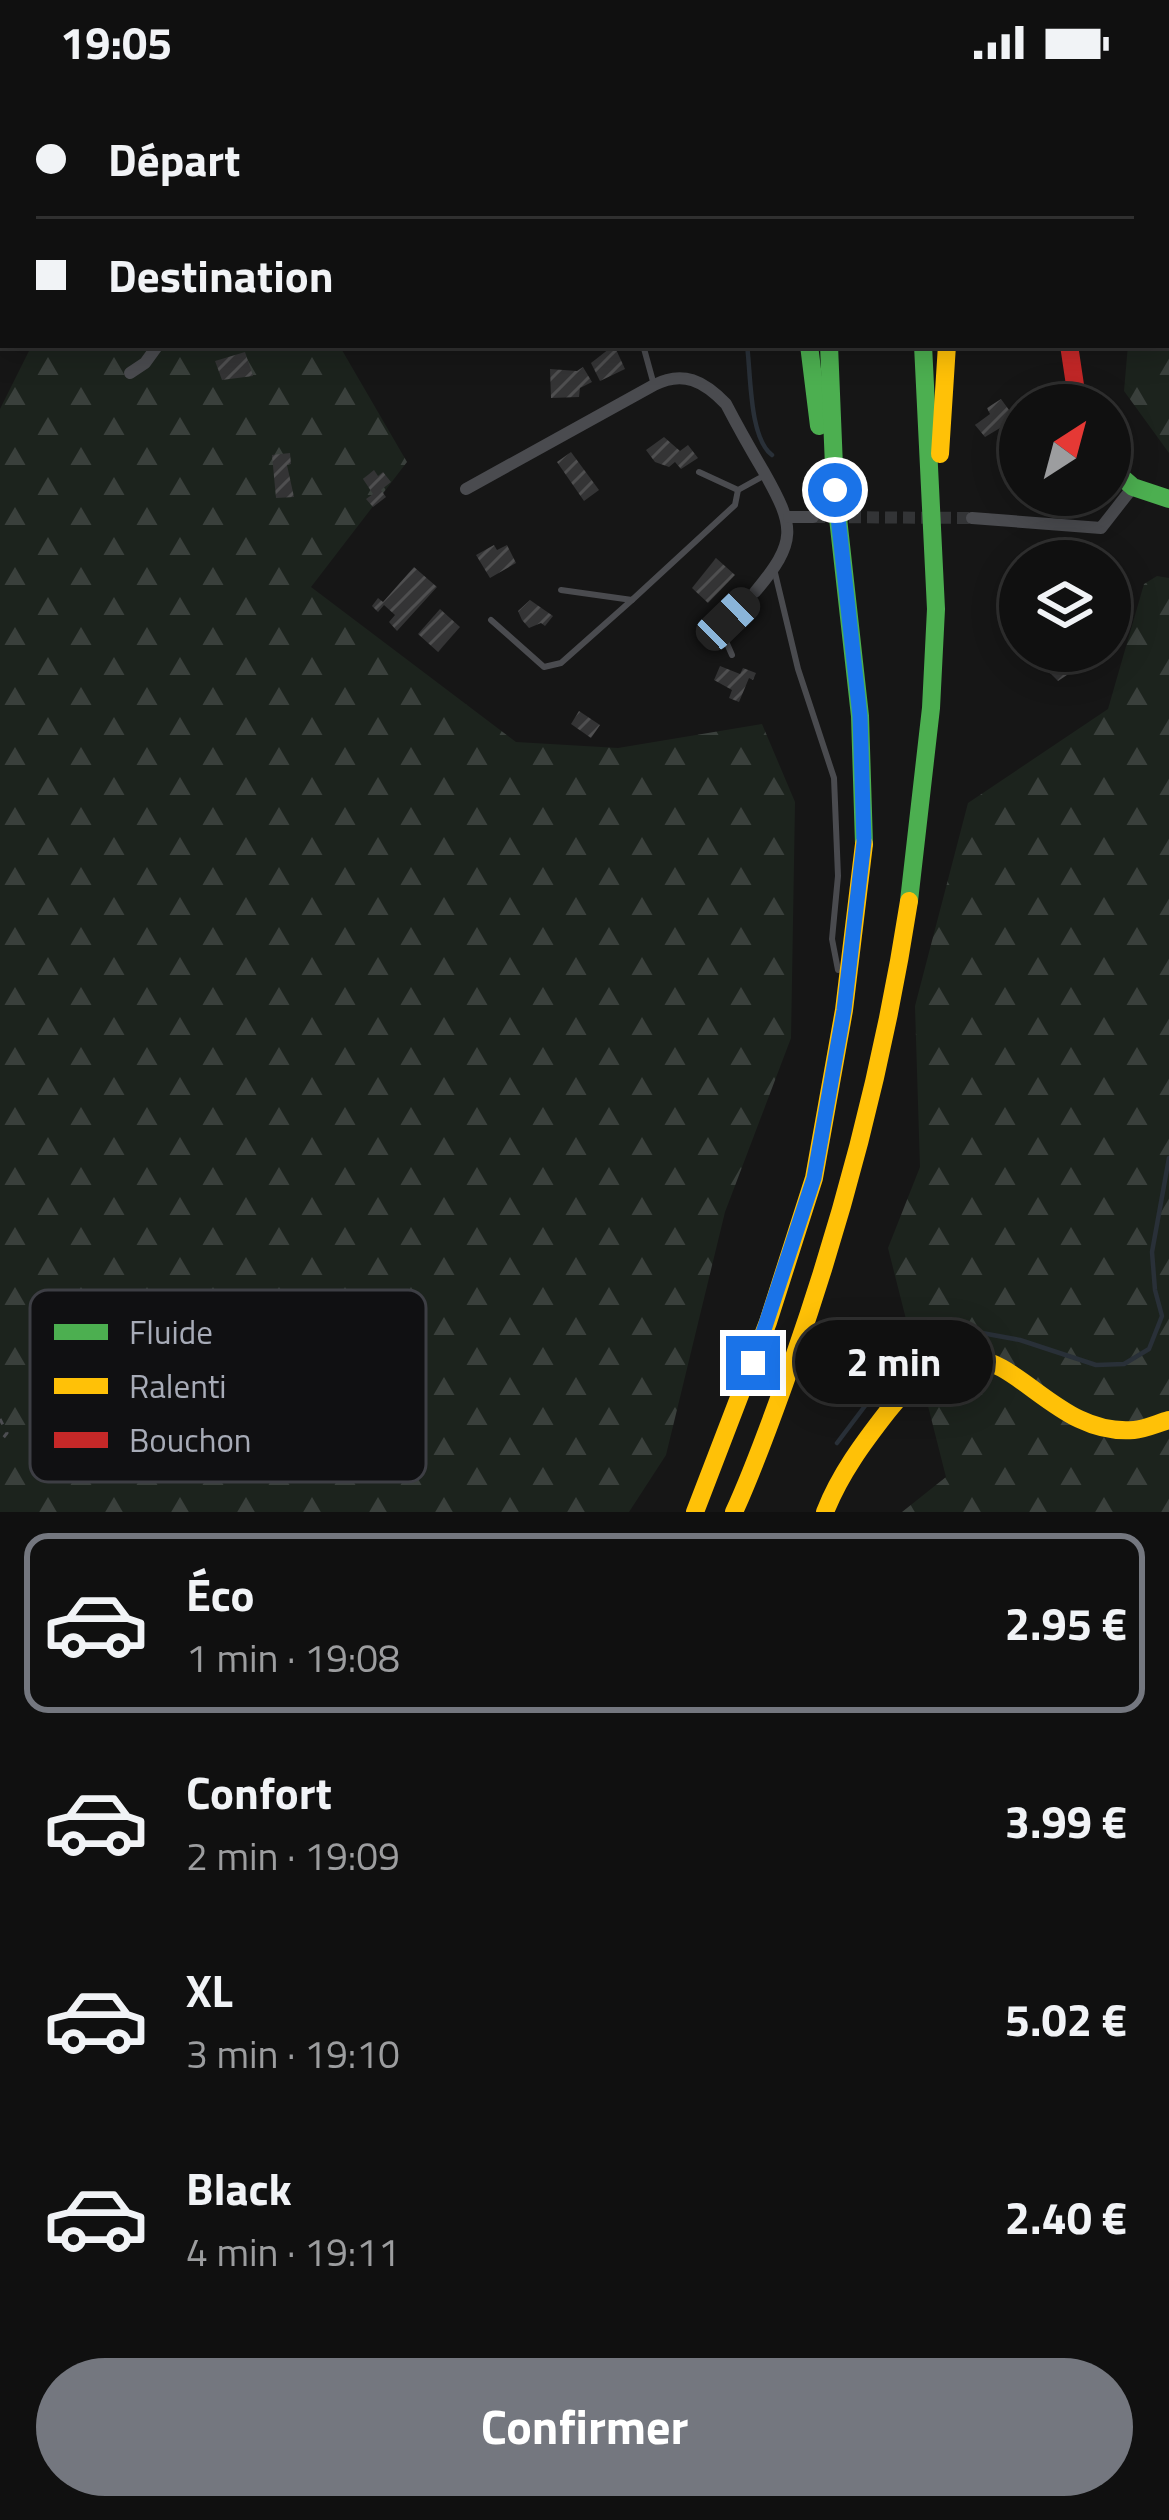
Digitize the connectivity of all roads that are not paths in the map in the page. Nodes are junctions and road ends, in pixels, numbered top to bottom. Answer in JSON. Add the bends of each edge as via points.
{"nodes":[{"id":1,"x":156,"y":348,"type":"edge"},
{"id":2,"x":644,"y":348,"type":"edge"},
{"id":3,"x":809,"y":348,"type":"edge"},
{"id":4,"x":829,"y":348,"type":"edge"},
{"id":5,"x":923,"y":348,"type":"edge"},
{"id":6,"x":947,"y":348,"type":"edge"},
{"id":7,"x":1069,"y":348,"type":"edge"},
{"id":8,"x":130,"y":373,"type":"dead end"},
{"id":9,"x":1075,"y":384,"type":"edge"},
{"id":10,"x":654,"y":385,"type":"junction"},
{"id":11,"x":699,"y":472,"type":"dead end"},
{"id":12,"x":765,"y":475,"type":"junction"},
{"id":13,"x":1133,"y":487,"type":"joint"},
{"id":14,"x":466,"y":489,"type":"dead end"},
{"id":15,"x":739,"y":490,"type":"junction"},
{"id":16,"x":835,"y":490,"type":"junction"},
{"id":17,"x":934,"y":492,"type":"junction"},
{"id":18,"x":1169,"y":499,"type":"edge"},
{"id":19,"x":789,"y":517,"type":"junction"},
{"id":20,"x":814,"y":518,"type":"tunnel mouth"},
{"id":21,"x":972,"y":518,"type":"tunnel mouth"},
{"id":22,"x":774,"y":569,"type":"junction"},
{"id":23,"x":561,"y":590,"type":"dead end"},
{"id":24,"x":755,"y":592,"type":"joint"},
{"id":25,"x":632,"y":600,"type":"junction"},
{"id":26,"x":491,"y":620,"type":"dead end"},
{"id":27,"x":732,"y":655,"type":"dead end"},
{"id":28,"x":844,"y":1010,"type":"junction"},
{"id":29,"x":1169,"y":1420,"type":"edge"},
{"id":30,"x":695,"y":1512,"type":"edge"},
{"id":31,"x":734,"y":1512,"type":"edge"},
{"id":32,"x":825,"y":1512,"type":"edge"}],
"edges":[{"from":1,"to":8,"type":"street"},
{"from":2,"to":10,"type":"lane"},
{"from":3,"to":16,"type":"main road"},
{"from":4,"to":16,"type":"main road"},
{"from":5,"to":17,"type":"main road"},
{"from":6,"to":17,"type":"main road"},
{"from":7,"to":9,"type":"main road"},
{"from":10,"to":12,"type":"street","via":[[681,376],[714,392]]},
{"from":10,"to":14,"type":"street"},
{"from":11,"to":15,"type":"lane"},
{"from":12,"to":15,"type":"lane"},
{"from":12,"to":19,"type":"street"},
{"from":13,"to":18,"type":"main road"},
{"from":13,"to":21,"type":"street","via":[[1101,528]]},
{"from":15,"to":25,"type":"lane","via":[[735,505]]},
{"from":16,"to":28,"type":"main road","via":[[860,716],[864,842]]},
{"from":17,"to":31,"type":"main road","via":[[936,608],[923,789],[889,1020],[807,1323]]},
{"from":19,"to":20,"type":"street"},
{"from":19,"to":22,"type":"street"},
{"from":22,"to":24,"type":"street"},
{"from":22,"to":28,"type":"lane","via":[[834,778],[832,939]]},
{"from":23,"to":25,"type":"lane"},
{"from":24,"to":27,"type":"lane","via":[[721,631]]},
{"from":25,"to":26,"type":"lane","via":[[560,663],[544,667]]},
{"from":28,"to":30,"type":"main road","via":[[814,1178]]},
{"from":29,"to":32,"type":"main road","via":[[1128,1433],[1103,1428],[1001,1368],[956,1356],[907,1388],[853,1456]]}]}
